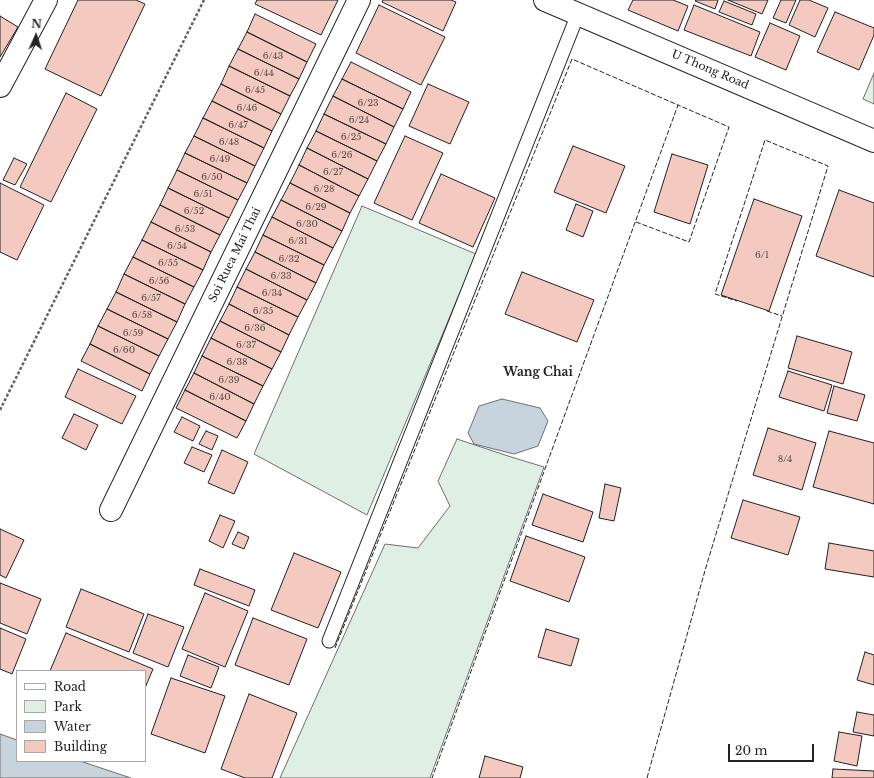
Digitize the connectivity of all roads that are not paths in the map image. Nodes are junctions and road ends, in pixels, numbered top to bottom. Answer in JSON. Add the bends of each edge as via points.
{"nodes":[{"id":1,"x":46,"y":0,"type":"edge"},
{"id":2,"x":359,"y":0,"type":"edge"},
{"id":3,"x":545,"y":0,"type":"edge"},
{"id":4,"x":578,"y":14,"type":"junction"},
{"id":5,"x":0,"y":86,"type":"edge"},
{"id":6,"x":874,"y":141,"type":"edge"},
{"id":7,"x":111,"y":510,"type":"dead end"},
{"id":8,"x":329,"y":641,"type":"dead end"}],
"edges":[{"from":1,"to":5,"type":"street"},
{"from":2,"to":7,"type":"street","name":"Soi Ruea Mai Thai"},
{"from":3,"to":4,"type":"street","name":"U Thong Road"},
{"from":4,"to":6,"type":"street","name":"U Thong Road"},
{"from":4,"to":8,"type":"lane"}]}
